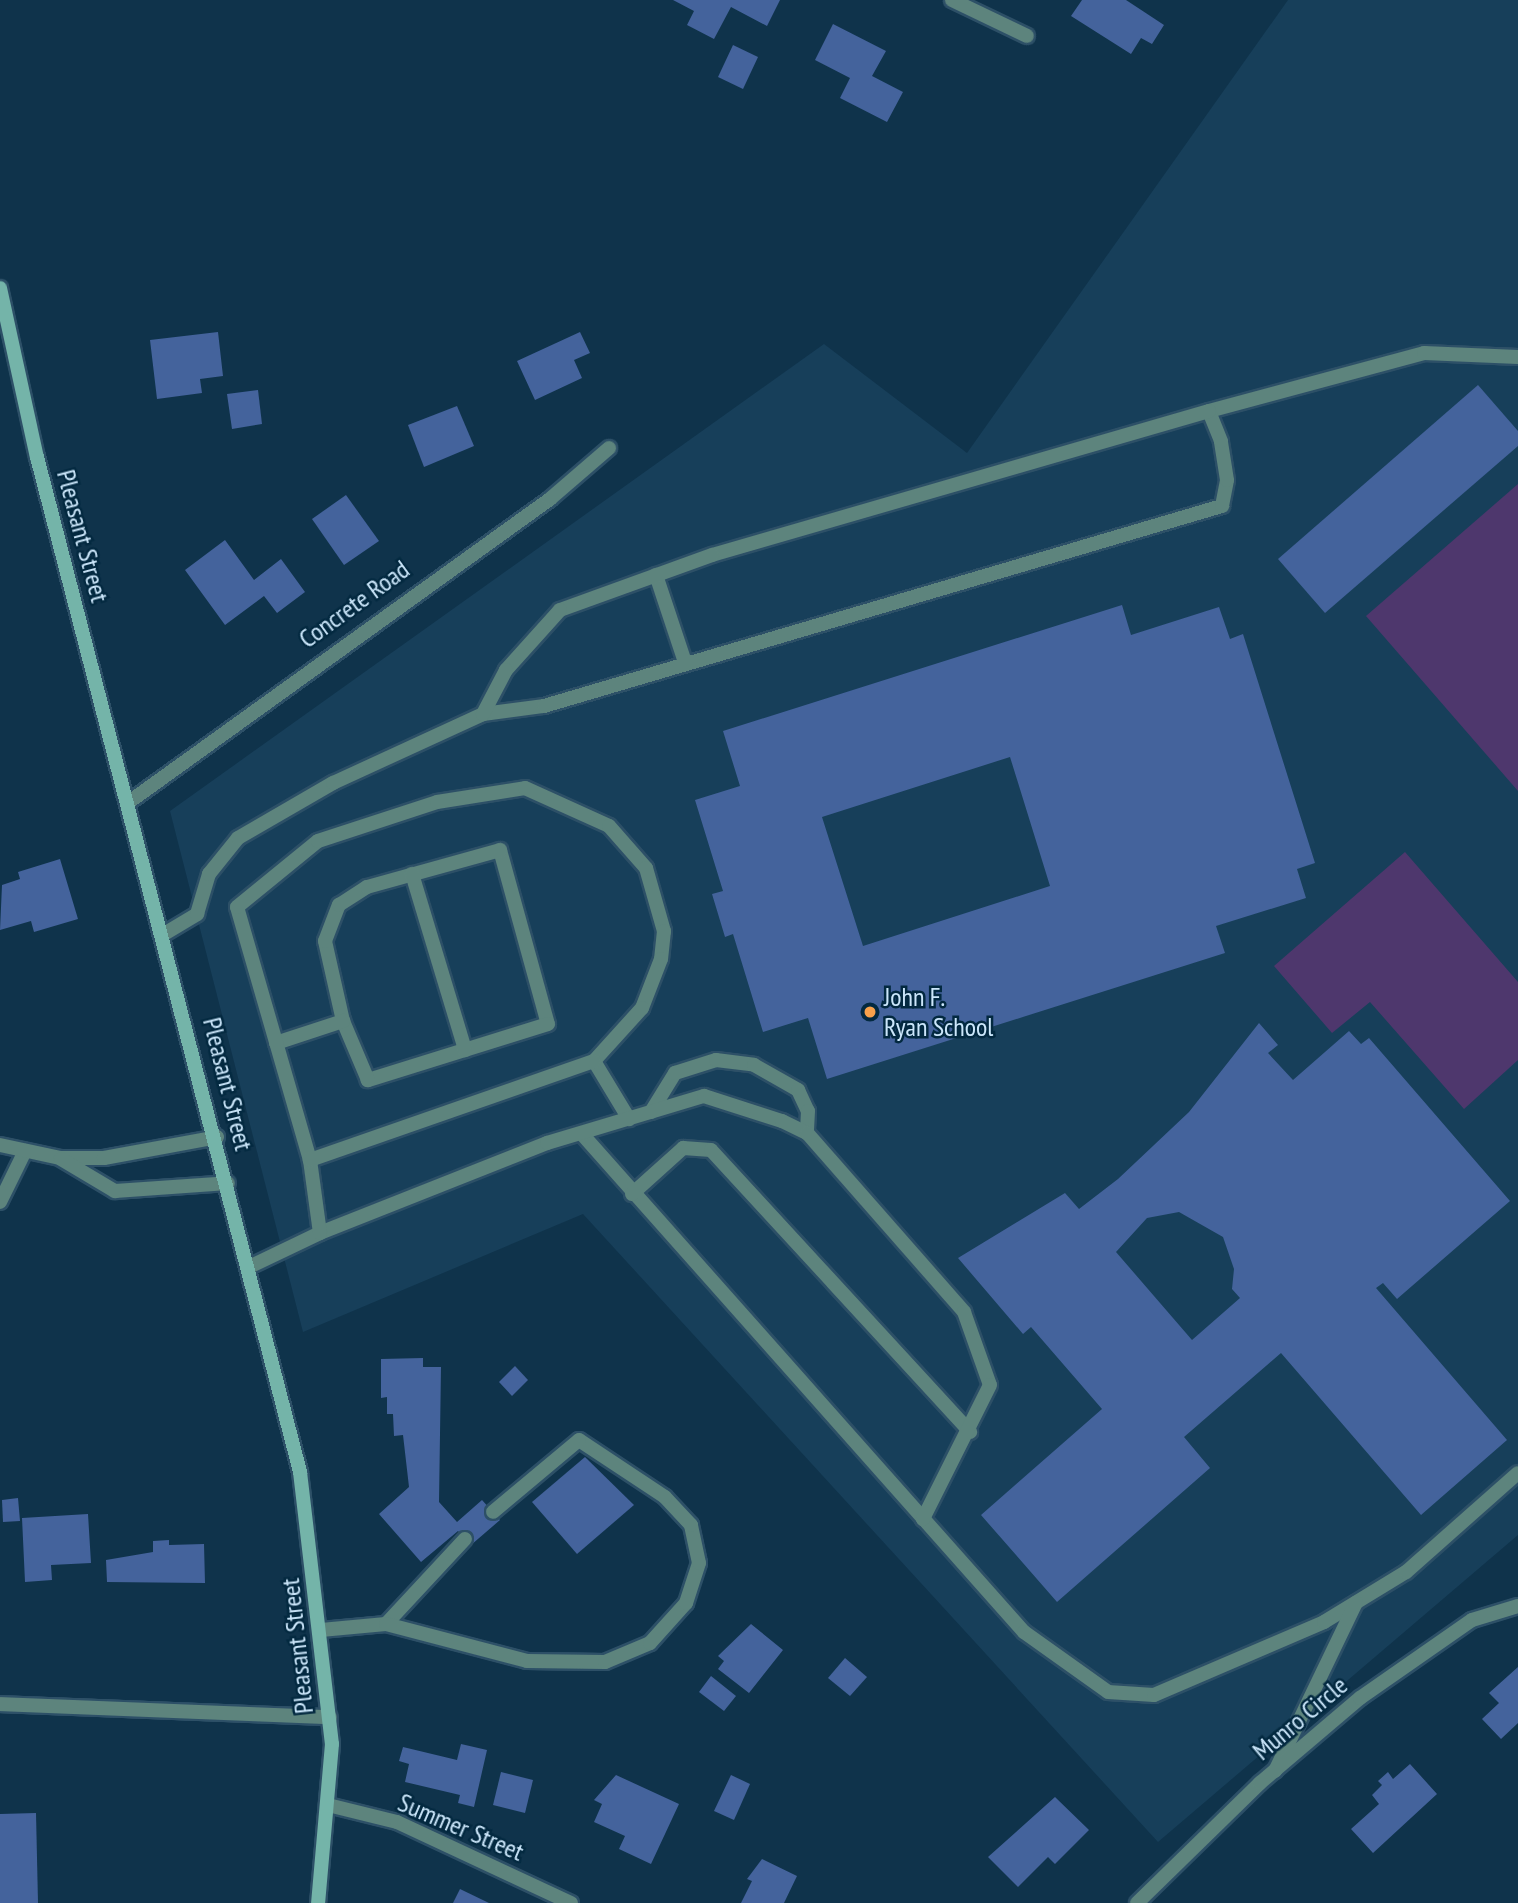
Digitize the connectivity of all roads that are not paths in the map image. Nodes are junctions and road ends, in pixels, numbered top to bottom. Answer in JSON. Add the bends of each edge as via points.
{"nodes":[{"id":1,"x":952,"y":0,"type":"edge"},
{"id":2,"x":1027,"y":36,"type":"dead end"},
{"id":3,"x":0,"y":288,"type":"edge"},
{"id":4,"x":1518,"y":357,"type":"edge"},
{"id":5,"x":1209,"y":411,"type":"junction"},
{"id":6,"x":610,"y":448,"type":"dead end"},
{"id":7,"x":656,"y":575,"type":"junction"},
{"id":8,"x":685,"y":662,"type":"junction"},
{"id":9,"x":483,"y":715,"type":"junction"},
{"id":10,"x":129,"y":802,"type":"junction"},
{"id":11,"x":412,"y":874,"type":"junction"},
{"id":12,"x":164,"y":934,"type":"junction"},
{"id":13,"x":343,"y":1021,"type":"junction"},
{"id":14,"x":276,"y":1043,"type":"junction"},
{"id":15,"x":465,"y":1050,"type":"junction"},
{"id":16,"x":594,"y":1062,"type":"junction"},
{"id":17,"x":650,"y":1112,"type":"junction"},
{"id":18,"x":629,"y":1119,"type":"junction"},
{"id":19,"x":807,"y":1133,"type":"junction"},
{"id":20,"x":582,"y":1134,"type":"junction"},
{"id":21,"x":216,"y":1137,"type":"junction"},
{"id":22,"x":0,"y":1145,"type":"edge"},
{"id":23,"x":25,"y":1151,"type":"junction"},
{"id":24,"x":60,"y":1158,"type":"junction"},
{"id":25,"x":310,"y":1160,"type":"junction"},
{"id":26,"x":228,"y":1183,"type":"junction"},
{"id":27,"x":632,"y":1194,"type":"junction"},
{"id":28,"x":0,"y":1202,"type":"edge"},
{"id":29,"x":320,"y":1234,"type":"junction"},
{"id":30,"x":249,"y":1267,"type":"junction"},
{"id":31,"x":970,"y":1432,"type":"junction"},
{"id":32,"x":1518,"y":1473,"type":"edge"},
{"id":33,"x":493,"y":1512,"type":"dead end"},
{"id":34,"x":923,"y":1519,"type":"junction"},
{"id":35,"x":465,"y":1539,"type":"dead end"},
{"id":36,"x":1357,"y":1602,"type":"junction"},
{"id":37,"x":1518,"y":1606,"type":"edge"},
{"id":38,"x":386,"y":1624,"type":"junction"},
{"id":39,"x":321,"y":1630,"type":"junction"},
{"id":40,"x":0,"y":1704,"type":"edge"},
{"id":41,"x":330,"y":1717,"type":"junction"},
{"id":42,"x":1274,"y":1772,"type":"junction"},
{"id":43,"x":328,"y":1805,"type":"junction"},
{"id":44,"x":318,"y":1903,"type":"edge"},
{"id":45,"x":572,"y":1903,"type":"edge"},
{"id":46,"x":1137,"y":1903,"type":"edge"}],
"edges":[{"from":1,"to":2,"type":"street"},
{"from":3,"to":10,"type":"main road","name":"Pleasant Street","via":[[37,457]]},
{"from":4,"to":5,"type":"street","via":[[1424,353]]},
{"from":5,"to":7,"type":"street"},
{"from":5,"to":8,"type":"street","via":[[1227,480],[1222,506]]},
{"from":6,"to":10,"type":"street","name":"Concrete Road","via":[[540,506]]},
{"from":7,"to":8,"type":"street"},
{"from":7,"to":9,"type":"street","via":[[560,610],[506,670]]},
{"from":8,"to":9,"type":"street","via":[[544,706]]},
{"from":9,"to":12,"type":"street","via":[[269,815],[238,838],[209,874],[197,914]]},
{"from":10,"to":12,"type":"main road","name":"Pleasant Street"},
{"from":11,"to":13,"type":"street","via":[[367,887],[339,905],[325,941]]},
{"from":11,"to":15,"type":"street"},
{"from":11,"to":15,"type":"street","via":[[500,850],[548,1024]]},
{"from":12,"to":21,"type":"main road","name":"Pleasant Street"},
{"from":13,"to":14,"type":"street"},
{"from":13,"to":15,"type":"street","via":[[368,1080]]},
{"from":14,"to":16,"type":"street","via":[[237,907],[318,841],[438,802],[524,788],[608,826],[646,868],[657,896],[661,959],[642,1008]]},
{"from":14,"to":25,"type":"street"},
{"from":16,"to":18,"type":"street"},
{"from":16,"to":25,"type":"street"},
{"from":17,"to":18,"type":"street"},
{"from":17,"to":19,"type":"street","via":[[705,1096]]},
{"from":17,"to":19,"type":"street","via":[[675,1073],[716,1060],[754,1065],[797,1090],[808,1111]]},
{"from":18,"to":20,"type":"street"},
{"from":19,"to":31,"type":"street","via":[[964,1312],[990,1385]]},
{"from":20,"to":27,"type":"street"},
{"from":20,"to":29,"type":"street"},
{"from":21,"to":24,"type":"street","via":[[104,1158]]},
{"from":21,"to":26,"type":"main road","name":"Pleasant Street"},
{"from":22,"to":23,"type":"street"},
{"from":23,"to":24,"type":"street"},
{"from":23,"to":28,"type":"street"},
{"from":24,"to":26,"type":"street","via":[[115,1191]]},
{"from":25,"to":29,"type":"street"},
{"from":26,"to":30,"type":"main road","name":"Pleasant Street"},
{"from":27,"to":31,"type":"street","via":[[683,1148],[710,1150]]},
{"from":27,"to":34,"type":"street"},
{"from":29,"to":30,"type":"street"},
{"from":30,"to":39,"type":"main road","name":"Pleasant Street","via":[[300,1472]]},
{"from":31,"to":34,"type":"street"},
{"from":32,"to":36,"type":"street","via":[[1406,1572]]},
{"from":33,"to":38,"type":"street","via":[[579,1440],[664,1496],[691,1525],[699,1563],[686,1603],[650,1643],[605,1662],[527,1661]]},
{"from":34,"to":36,"type":"street","via":[[1024,1632],[1108,1692],[1154,1695],[1233,1666]]},
{"from":35,"to":38,"type":"street"},
{"from":36,"to":42,"type":"street"},
{"from":37,"to":42,"type":"street","name":"Munro Circle","via":[[1492,1609],[1429,1647]]},
{"from":38,"to":39,"type":"street"},
{"from":39,"to":41,"type":"main road","name":"Pleasant Street"},
{"from":40,"to":41,"type":"street"},
{"from":41,"to":43,"type":"main road","name":"Pleasant Street"},
{"from":42,"to":46,"type":"street","name":"Munro Circle"},
{"from":43,"to":44,"type":"main road","name":"Pleasant Street"},
{"from":43,"to":45,"type":"street","name":"Summer Street","via":[[397,1822]]}]}
